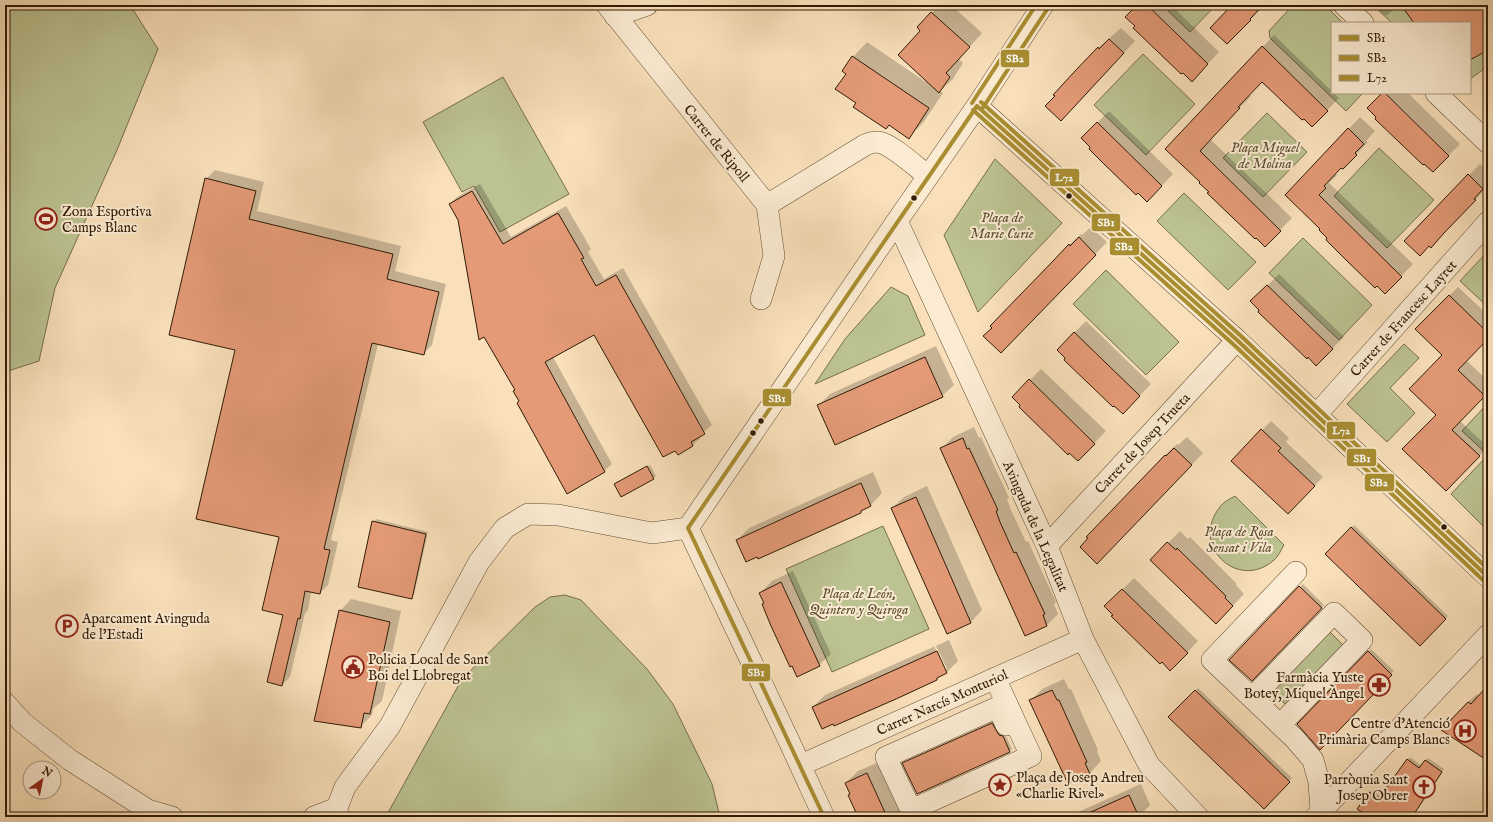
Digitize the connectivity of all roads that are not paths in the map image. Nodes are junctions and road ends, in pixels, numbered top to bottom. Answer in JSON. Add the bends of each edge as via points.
{"nodes":[{"id":1,"x":647,"y":5,"type":"edge"},
{"id":2,"x":1043,"y":5,"type":"edge"},
{"id":3,"x":1344,"y":5,"type":"edge"},
{"id":4,"x":611,"y":10,"type":"edge"},
{"id":5,"x":1362,"y":22,"type":"edge"},
{"id":6,"x":1437,"y":94,"type":"edge"},
{"id":7,"x":977,"y":106,"type":"junction"},
{"id":8,"x":1488,"y":143,"type":"edge"},
{"id":9,"x":928,"y":176,"type":"junction"},
{"id":10,"x":767,"y":206,"type":"junction"},
{"id":11,"x":897,"y":221,"type":"junction"},
{"id":12,"x":1488,"y":222,"type":"edge"},
{"id":13,"x":761,"y":299,"type":"dead end"},
{"id":14,"x":1237,"y":340,"type":"junction"},
{"id":15,"x":1317,"y":414,"type":"junction"},
{"id":16,"x":688,"y":528,"type":"junction"},
{"id":17,"x":1047,"y":546,"type":"junction"},
{"id":18,"x":1296,"y":572,"type":"dead end"},
{"id":19,"x":1488,"y":577,"type":"edge"},
{"id":20,"x":1488,"y":635,"type":"edge"},
{"id":21,"x":1083,"y":639,"type":"junction"},
{"id":22,"x":995,"y":678,"type":"junction"},
{"id":23,"x":1252,"y":698,"type":"junction"},
{"id":24,"x":5,"y":703,"type":"edge"},
{"id":25,"x":1014,"y":721,"type":"junction"},
{"id":26,"x":1280,"y":725,"type":"junction"},
{"id":27,"x":801,"y":765,"type":"junction"},
{"id":28,"x":337,"y":812,"type":"edge"},
{"id":29,"x":1318,"y":814,"type":"edge"},
{"id":30,"x":172,"y":817,"type":"edge"},
{"id":31,"x":314,"y":817,"type":"edge"},
{"id":32,"x":824,"y":817,"type":"edge"},
{"id":33,"x":1198,"y":817,"type":"edge"}],
"edges":[{"from":1,"to":4,"type":"street"},
{"from":2,"to":7,"type":"street"},
{"from":3,"to":5,"type":"street"},
{"from":4,"to":10,"type":"street","name":"Carrer de Ripoll"},
{"from":6,"to":8,"type":"street"},
{"from":7,"to":9,"type":"street"},
{"from":7,"to":14,"type":"street"},
{"from":9,"to":10,"type":"street","via":[[897,152],[883,144],[872,143]]},
{"from":9,"to":11,"type":"street"},
{"from":10,"to":13,"type":"street","via":[[774,256]]},
{"from":11,"to":16,"type":"street"},
{"from":11,"to":17,"type":"street","name":"Avinguda de la Legalitat"},
{"from":12,"to":15,"type":"street","name":"Carrer de Francesc Layret"},
{"from":14,"to":15,"type":"street"},
{"from":14,"to":17,"type":"street","name":"Carrer de Josep Trueta"},
{"from":15,"to":19,"type":"street"},
{"from":16,"to":27,"type":"street"},
{"from":16,"to":28,"type":"street","via":[[652,533],[558,515],[528,514],[505,528],[479,562],[390,726],[345,787]]},
{"from":17,"to":21,"type":"street","name":"Avinguda de la Legalitat"},
{"from":18,"to":23,"type":"street","via":[[1212,660]]},
{"from":20,"to":29,"type":"street"},
{"from":21,"to":22,"type":"street","name":"Carrer Narcís Monturiol"},
{"from":21,"to":33,"type":"street","name":"Avinguda de la Legalitat","via":[[1149,765]]},
{"from":22,"to":25,"type":"street"},
{"from":22,"to":27,"type":"street","name":"Carrer Narcís Monturiol"},
{"from":23,"to":26,"type":"street"},
{"from":23,"to":26,"type":"street","via":[[1334,613],[1362,640]]},
{"from":24,"to":30,"type":"street","via":[[22,722],[70,760],[148,810]]},
{"from":25,"to":25,"type":"street","via":[[1031,756],[911,810],[886,757],[998,707],[1006,725]]},
{"from":26,"to":29,"type":"street","via":[[1313,760],[1319,782]]},
{"from":27,"to":32,"type":"street"},
{"from":28,"to":31,"type":"street"}]}
